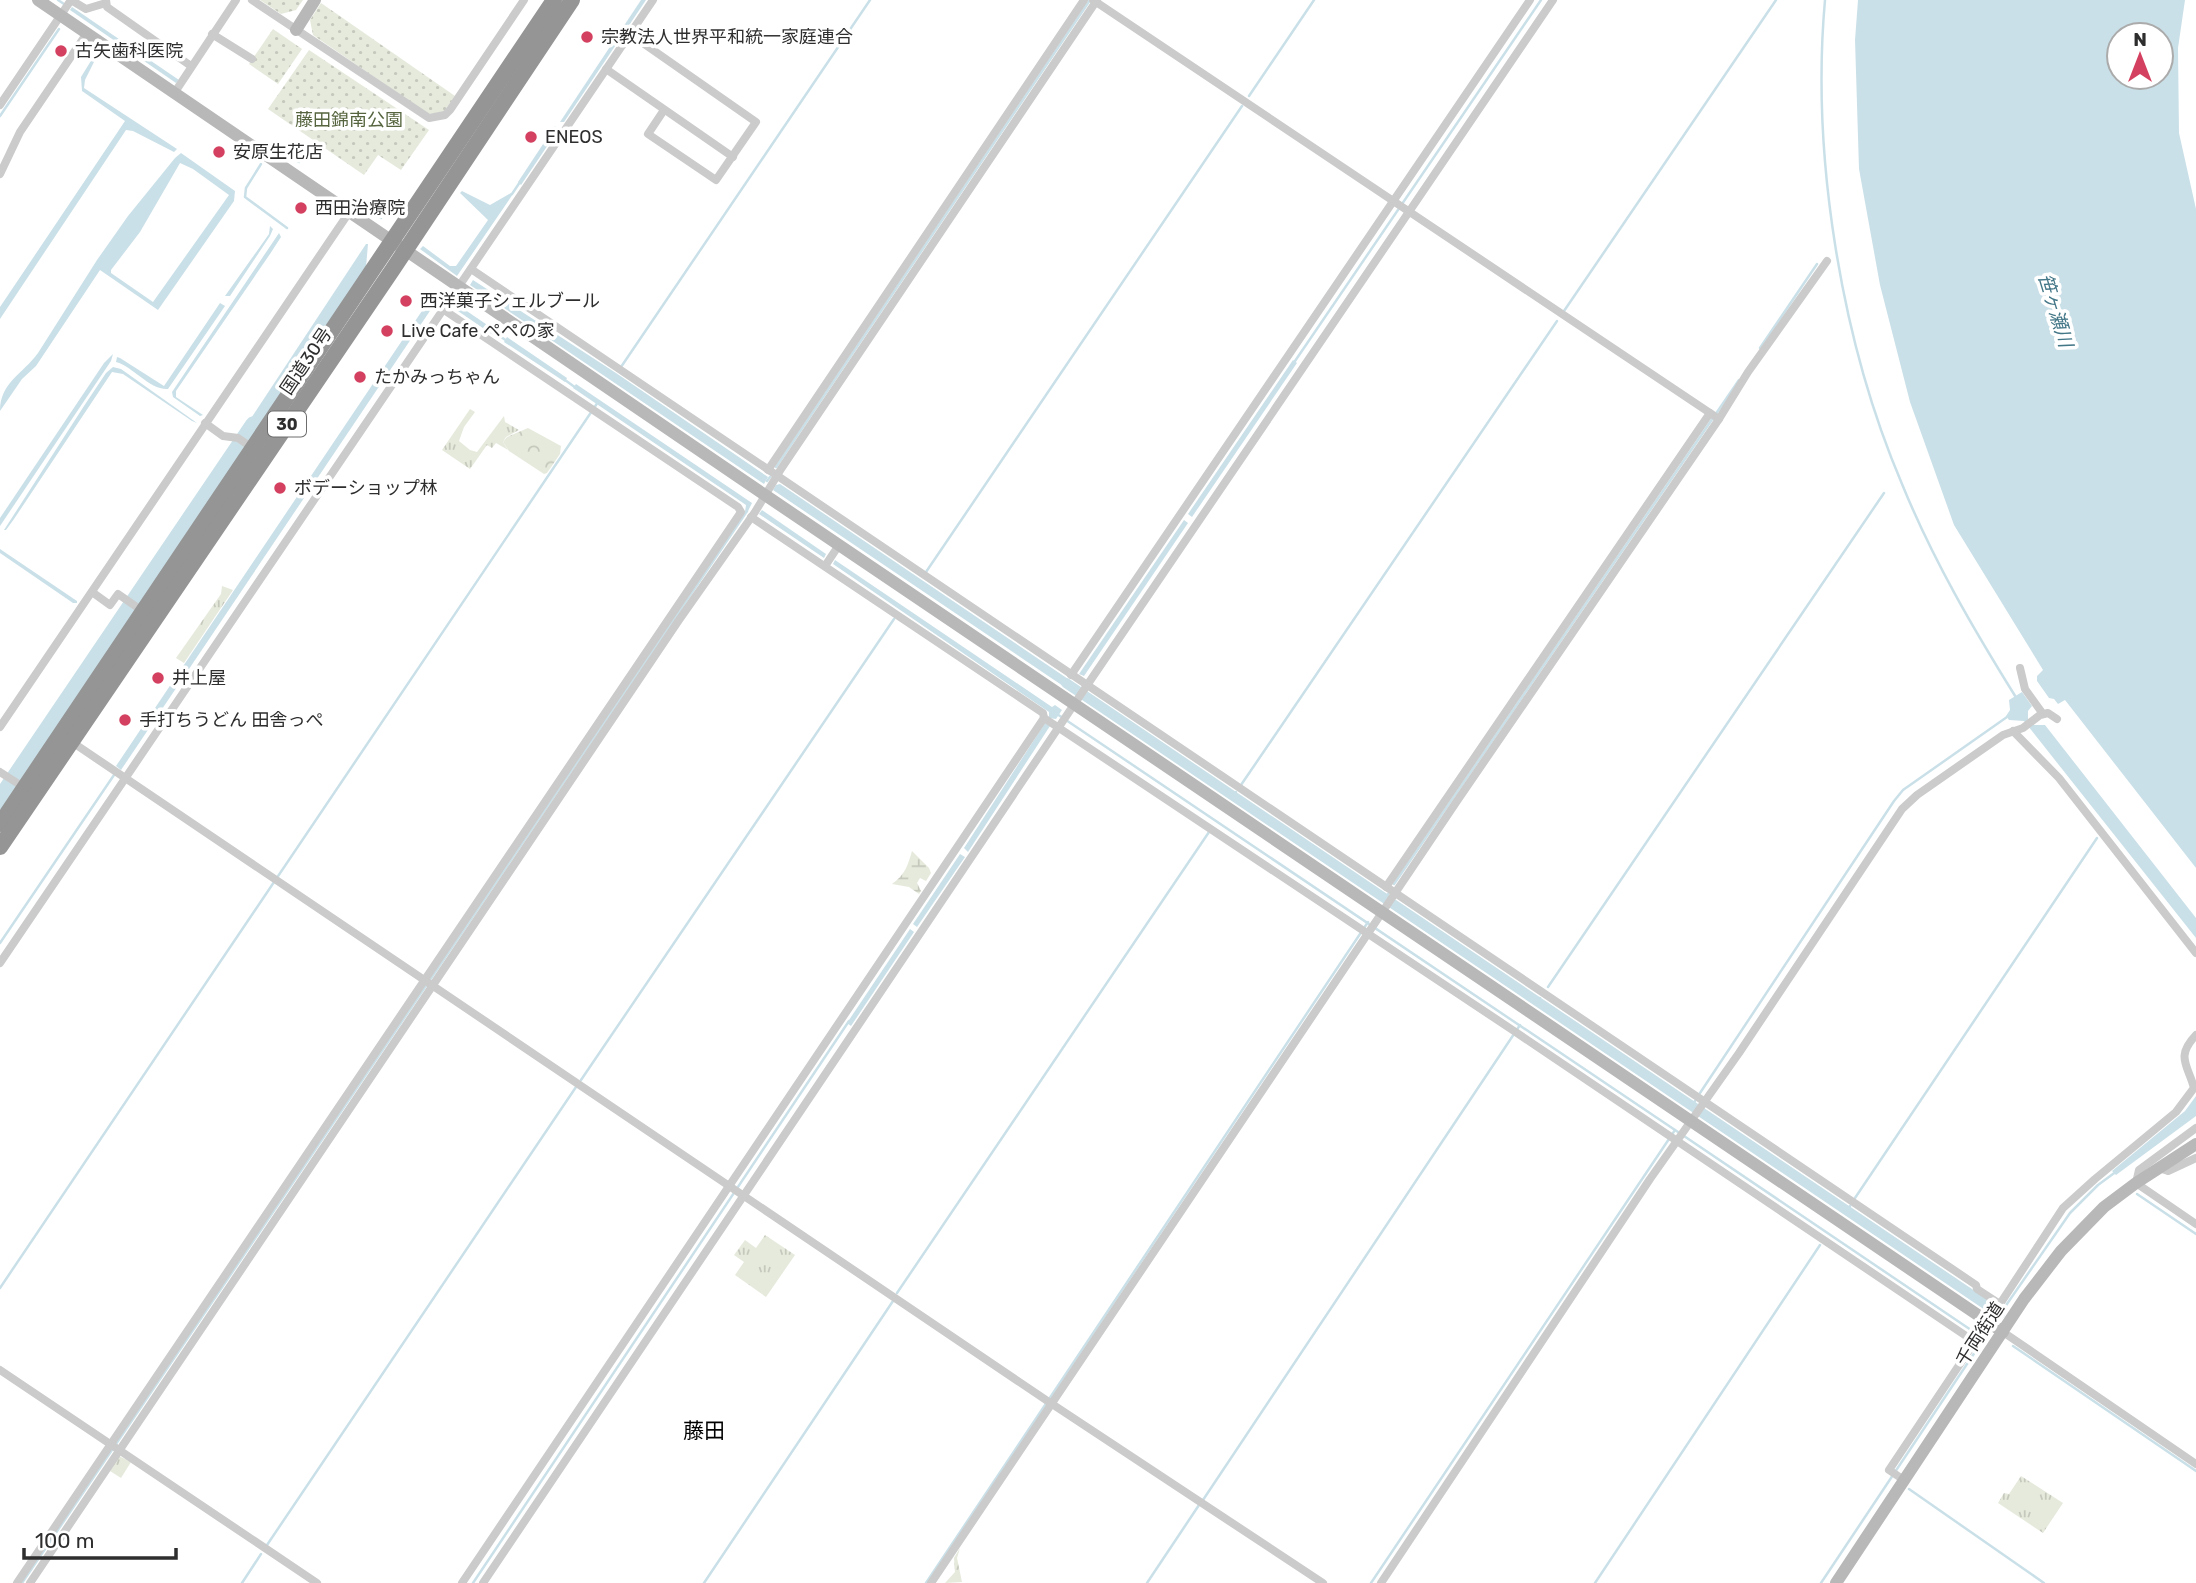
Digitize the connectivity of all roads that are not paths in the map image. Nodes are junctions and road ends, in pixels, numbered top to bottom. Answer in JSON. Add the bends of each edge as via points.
{"nodes":[{"id":1,"x":38,"y":0,"type":"edge"},
{"id":2,"x":236,"y":0,"type":"edge"},
{"id":3,"x":252,"y":0,"type":"edge"},
{"id":4,"x":315,"y":0,"type":"edge"},
{"id":5,"x":524,"y":0,"type":"edge"},
{"id":6,"x":554,"y":0,"type":"edge"},
{"id":7,"x":572,"y":0,"type":"edge"},
{"id":8,"x":653,"y":0,"type":"edge"},
{"id":9,"x":1084,"y":0,"type":"edge"},
{"id":10,"x":1530,"y":0,"type":"edge"},
{"id":11,"x":1553,"y":0,"type":"edge"},
{"id":12,"x":1095,"y":1,"type":"edge"},
{"id":13,"x":106,"y":2,"type":"edge"},
{"id":14,"x":67,"y":6,"type":"edge"},
{"id":15,"x":296,"y":30,"type":"junction"},
{"id":16,"x":87,"y":33,"type":"junction"},
{"id":17,"x":212,"y":34,"type":"junction"},
{"id":18,"x":630,"y":34,"type":"junction"},
{"id":19,"x":252,"y":59,"type":"dead end"},
{"id":20,"x":191,"y":66,"type":"junction"},
{"id":21,"x":606,"y":69,"type":"junction"},
{"id":22,"x":178,"y":86,"type":"junction"},
{"id":23,"x":1031,"y":88,"type":"junction"},
{"id":24,"x":0,"y":105,"type":"edge"},
{"id":25,"x":664,"y":110,"type":"junction"},
{"id":26,"x":733,"y":156,"type":"junction"},
{"id":27,"x":0,"y":174,"type":"edge"},
{"id":28,"x":1400,"y":207,"type":"junction"},
{"id":29,"x":350,"y":211,"type":"junction"},
{"id":30,"x":399,"y":245,"type":"junction"},
{"id":31,"x":1827,"y":261,"type":"dead end"},
{"id":32,"x":471,"y":269,"type":"junction"},
{"id":33,"x":459,"y":287,"type":"junction"},
{"id":34,"x":444,"y":310,"type":"junction"},
{"id":35,"x":1297,"y":358,"type":"junction"},
{"id":36,"x":823,"y":396,"type":"junction"},
{"id":37,"x":1714,"y":416,"type":"junction"},
{"id":38,"x":205,"y":423,"type":"junction"},
{"id":39,"x":251,"y":447,"type":"junction"},
{"id":40,"x":768,"y":470,"type":"junction"},
{"id":41,"x":757,"y":503,"type":"junction"},
{"id":42,"x":1188,"y":519,"type":"junction"},
{"id":43,"x":831,"y":557,"type":"junction"},
{"id":44,"x":92,"y":592,"type":"junction"},
{"id":45,"x":141,"y":610,"type":"junction"},
{"id":46,"x":1548,"y":658,"type":"junction"},
{"id":47,"x":2020,"y":668,"type":"dead end"},
{"id":48,"x":1079,"y":688,"type":"junction"},
{"id":49,"x":2043,"y":714,"type":"junction"},
{"id":50,"x":2057,"y":719,"type":"dead end"},
{"id":51,"x":1056,"y":721,"type":"junction"},
{"id":52,"x":0,"y":727,"type":"edge"},
{"id":53,"x":2013,"y":731,"type":"junction"},
{"id":54,"x":66,"y":738,"type":"junction"},
{"id":55,"x":119,"y":773,"type":"junction"},
{"id":56,"x":4,"y":774,"type":"edge"},
{"id":57,"x":22,"y":786,"type":"junction"},
{"id":58,"x":0,"y":824,"type":"edge"},
{"id":59,"x":0,"y":847,"type":"edge"},
{"id":60,"x":1386,"y":887,"type":"junction"},
{"id":61,"x":1377,"y":917,"type":"junction"},
{"id":62,"x":2196,"y":953,"type":"edge"},
{"id":63,"x":0,"y":963,"type":"edge"},
{"id":64,"x":429,"y":983,"type":"junction"},
{"id":65,"x":2196,"y":1035,"type":"edge"},
{"id":66,"x":2194,"y":1082,"type":"edge"},
{"id":67,"x":1703,"y":1103,"type":"junction"},
{"id":68,"x":1691,"y":1121,"type":"junction"},
{"id":69,"x":2196,"y":1128,"type":"edge"},
{"id":70,"x":1674,"y":1138,"type":"junction"},
{"id":71,"x":2196,"y":1144,"type":"edge"},
{"id":72,"x":2196,"y":1158,"type":"edge"},
{"id":73,"x":2159,"y":1168,"type":"junction"},
{"id":74,"x":2136,"y":1183,"type":"junction"},
{"id":75,"x":737,"y":1190,"type":"junction"},
{"id":76,"x":2196,"y":1224,"type":"edge"},
{"id":77,"x":1994,"y":1311,"type":"junction"},
{"id":78,"x":2003,"y":1332,"type":"junction"},
{"id":79,"x":1975,"y":1342,"type":"junction"},
{"id":80,"x":0,"y":1370,"type":"edge"},
{"id":81,"x":1049,"y":1402,"type":"junction"},
{"id":82,"x":115,"y":1447,"type":"junction"},
{"id":83,"x":2196,"y":1464,"type":"edge"},
{"id":84,"x":1897,"y":1475,"type":"junction"},
{"id":85,"x":18,"y":1583,"type":"edge"},
{"id":86,"x":30,"y":1583,"type":"edge"},
{"id":87,"x":317,"y":1583,"type":"edge"},
{"id":88,"x":462,"y":1583,"type":"edge"},
{"id":89,"x":483,"y":1583,"type":"edge"},
{"id":90,"x":931,"y":1583,"type":"edge"},
{"id":91,"x":1323,"y":1583,"type":"edge"},
{"id":92,"x":1381,"y":1583,"type":"edge"},
{"id":93,"x":1836,"y":1583,"type":"edge"}],
"edges":[{"from":1,"to":14,"type":"street"},
{"from":2,"to":17,"type":"street"},
{"from":3,"to":15,"type":"street"},
{"from":4,"to":15,"type":"street"},
{"from":5,"to":15,"type":"street","via":[[450,110],[436,118],[421,115]]},
{"from":6,"to":30,"type":"highway","name":"国道30号","number":"30"},
{"from":7,"to":30,"type":"highway","name":"国道30号","number":"30"},
{"from":8,"to":18,"type":"street"},
{"from":9,"to":23,"type":"street"},
{"from":10,"to":28,"type":"street"},
{"from":11,"to":28,"type":"street"},
{"from":12,"to":23,"type":"street"},
{"from":12,"to":28,"type":"street"},
{"from":13,"to":14,"type":"street","via":[[86,9]]},
{"from":13,"to":20,"type":"street"},
{"from":14,"to":16,"type":"street"},
{"from":14,"to":24,"type":"street"},
{"from":16,"to":22,"type":"street"},
{"from":16,"to":27,"type":"street","via":[[20,132]]},
{"from":17,"to":19,"type":"street"},
{"from":17,"to":20,"type":"street"},
{"from":18,"to":21,"type":"street"},
{"from":18,"to":26,"type":"street","via":[[756,122]]},
{"from":20,"to":22,"type":"street"},
{"from":21,"to":25,"type":"street"},
{"from":21,"to":32,"type":"street"},
{"from":22,"to":29,"type":"street"},
{"from":23,"to":36,"type":"street"},
{"from":25,"to":26,"type":"street"},
{"from":25,"to":26,"type":"street","via":[[648,134],[716,180]]},
{"from":28,"to":35,"type":"street"},
{"from":28,"to":35,"type":"street"},
{"from":28,"to":37,"type":"street"},
{"from":29,"to":30,"type":"street"},
{"from":29,"to":38,"type":"street"},
{"from":30,"to":33,"type":"street"},
{"from":30,"to":39,"type":"highway","name":"国道30号","number":"30"},
{"from":30,"to":54,"type":"highway","name":"国道30号","number":"30"},
{"from":31,"to":37,"type":"street"},
{"from":32,"to":33,"type":"street"},
{"from":32,"to":40,"type":"street"},
{"from":33,"to":34,"type":"street"},
{"from":33,"to":41,"type":"street"},
{"from":34,"to":41,"type":"street","via":[[738,507]]},
{"from":34,"to":55,"type":"street"},
{"from":35,"to":42,"type":"street"},
{"from":35,"to":42,"type":"street"},
{"from":36,"to":40,"type":"street"},
{"from":36,"to":41,"type":"street"},
{"from":37,"to":46,"type":"street"},
{"from":38,"to":39,"type":"street"},
{"from":38,"to":44,"type":"street"},
{"from":39,"to":45,"type":"highway","name":"国道30号","number":"30"},
{"from":40,"to":41,"type":"street"},
{"from":41,"to":43,"type":"street"},
{"from":41,"to":43,"type":"street"},
{"from":41,"to":48,"type":"street"},
{"from":41,"to":64,"type":"street"},
{"from":42,"to":48,"type":"street"},
{"from":42,"to":48,"type":"street"},
{"from":43,"to":48,"type":"street"},
{"from":43,"to":51,"type":"street"},
{"from":44,"to":45,"type":"street","via":[[110,605],[118,594]]},
{"from":44,"to":52,"type":"street"},
{"from":45,"to":54,"type":"highway","name":"国道30号","number":"30"},
{"from":46,"to":60,"type":"street"},
{"from":46,"to":61,"type":"street"},
{"from":47,"to":49,"type":"street","via":[[2025,689]]},
{"from":48,"to":51,"type":"street"},
{"from":48,"to":60,"type":"street"},
{"from":48,"to":61,"type":"street"},
{"from":49,"to":50,"type":"street"},
{"from":49,"to":53,"type":"street"},
{"from":51,"to":61,"type":"street","via":[[1211,828]]},
{"from":51,"to":75,"type":"street"},
{"from":51,"to":75,"type":"street"},
{"from":53,"to":62,"type":"street","via":[[2059,778]]},
{"from":53,"to":67,"type":"street","via":[[1902,809]]},
{"from":54,"to":55,"type":"street"},
{"from":54,"to":57,"type":"highway","name":"国道30号","number":"30"},
{"from":54,"to":59,"type":"highway","name":"国道30号","number":"30"},
{"from":55,"to":63,"type":"street"},
{"from":55,"to":64,"type":"street"},
{"from":56,"to":57,"type":"street"},
{"from":57,"to":58,"type":"highway","name":"国道30号","number":"30"},
{"from":60,"to":61,"type":"street"},
{"from":61,"to":67,"type":"street"},
{"from":61,"to":68,"type":"street"},
{"from":61,"to":70,"type":"street","via":[[1516,1032]]},
{"from":61,"to":81,"type":"street"},
{"from":64,"to":75,"type":"street"},
{"from":64,"to":82,"type":"street"},
{"from":65,"to":66,"type":"street","via":[[2184,1058]]},
{"from":66,"to":77,"type":"street","via":[[2182,1106],[2063,1208]]},
{"from":67,"to":68,"type":"street"},
{"from":67,"to":77,"type":"street","via":[[1976,1285]]},
{"from":68,"to":70,"type":"street"},
{"from":68,"to":77,"type":"street"},
{"from":69,"to":74,"type":"street","via":[[2139,1170]]},
{"from":70,"to":79,"type":"street"},
{"from":70,"to":92,"type":"street"},
{"from":71,"to":73,"type":"street","name":"千両街道"},
{"from":72,"to":73,"type":"street","via":[[2168,1171]]},
{"from":73,"to":74,"type":"street","name":"千両街道"},
{"from":74,"to":76,"type":"street"},
{"from":74,"to":78,"type":"street","name":"千両街道","via":[[2104,1207],[2061,1251]]},
{"from":75,"to":81,"type":"street"},
{"from":75,"to":88,"type":"street"},
{"from":75,"to":89,"type":"street"},
{"from":77,"to":78,"type":"street"},
{"from":77,"to":79,"type":"street"},
{"from":78,"to":83,"type":"street"},
{"from":78,"to":84,"type":"street","name":"千両街道"},
{"from":79,"to":84,"type":"street","via":[[1889,1470]]},
{"from":80,"to":82,"type":"street"},
{"from":81,"to":90,"type":"street"},
{"from":81,"to":91,"type":"street"},
{"from":82,"to":85,"type":"street"},
{"from":82,"to":86,"type":"street"},
{"from":82,"to":87,"type":"street"},
{"from":84,"to":93,"type":"street","name":"千両街道"}]}
